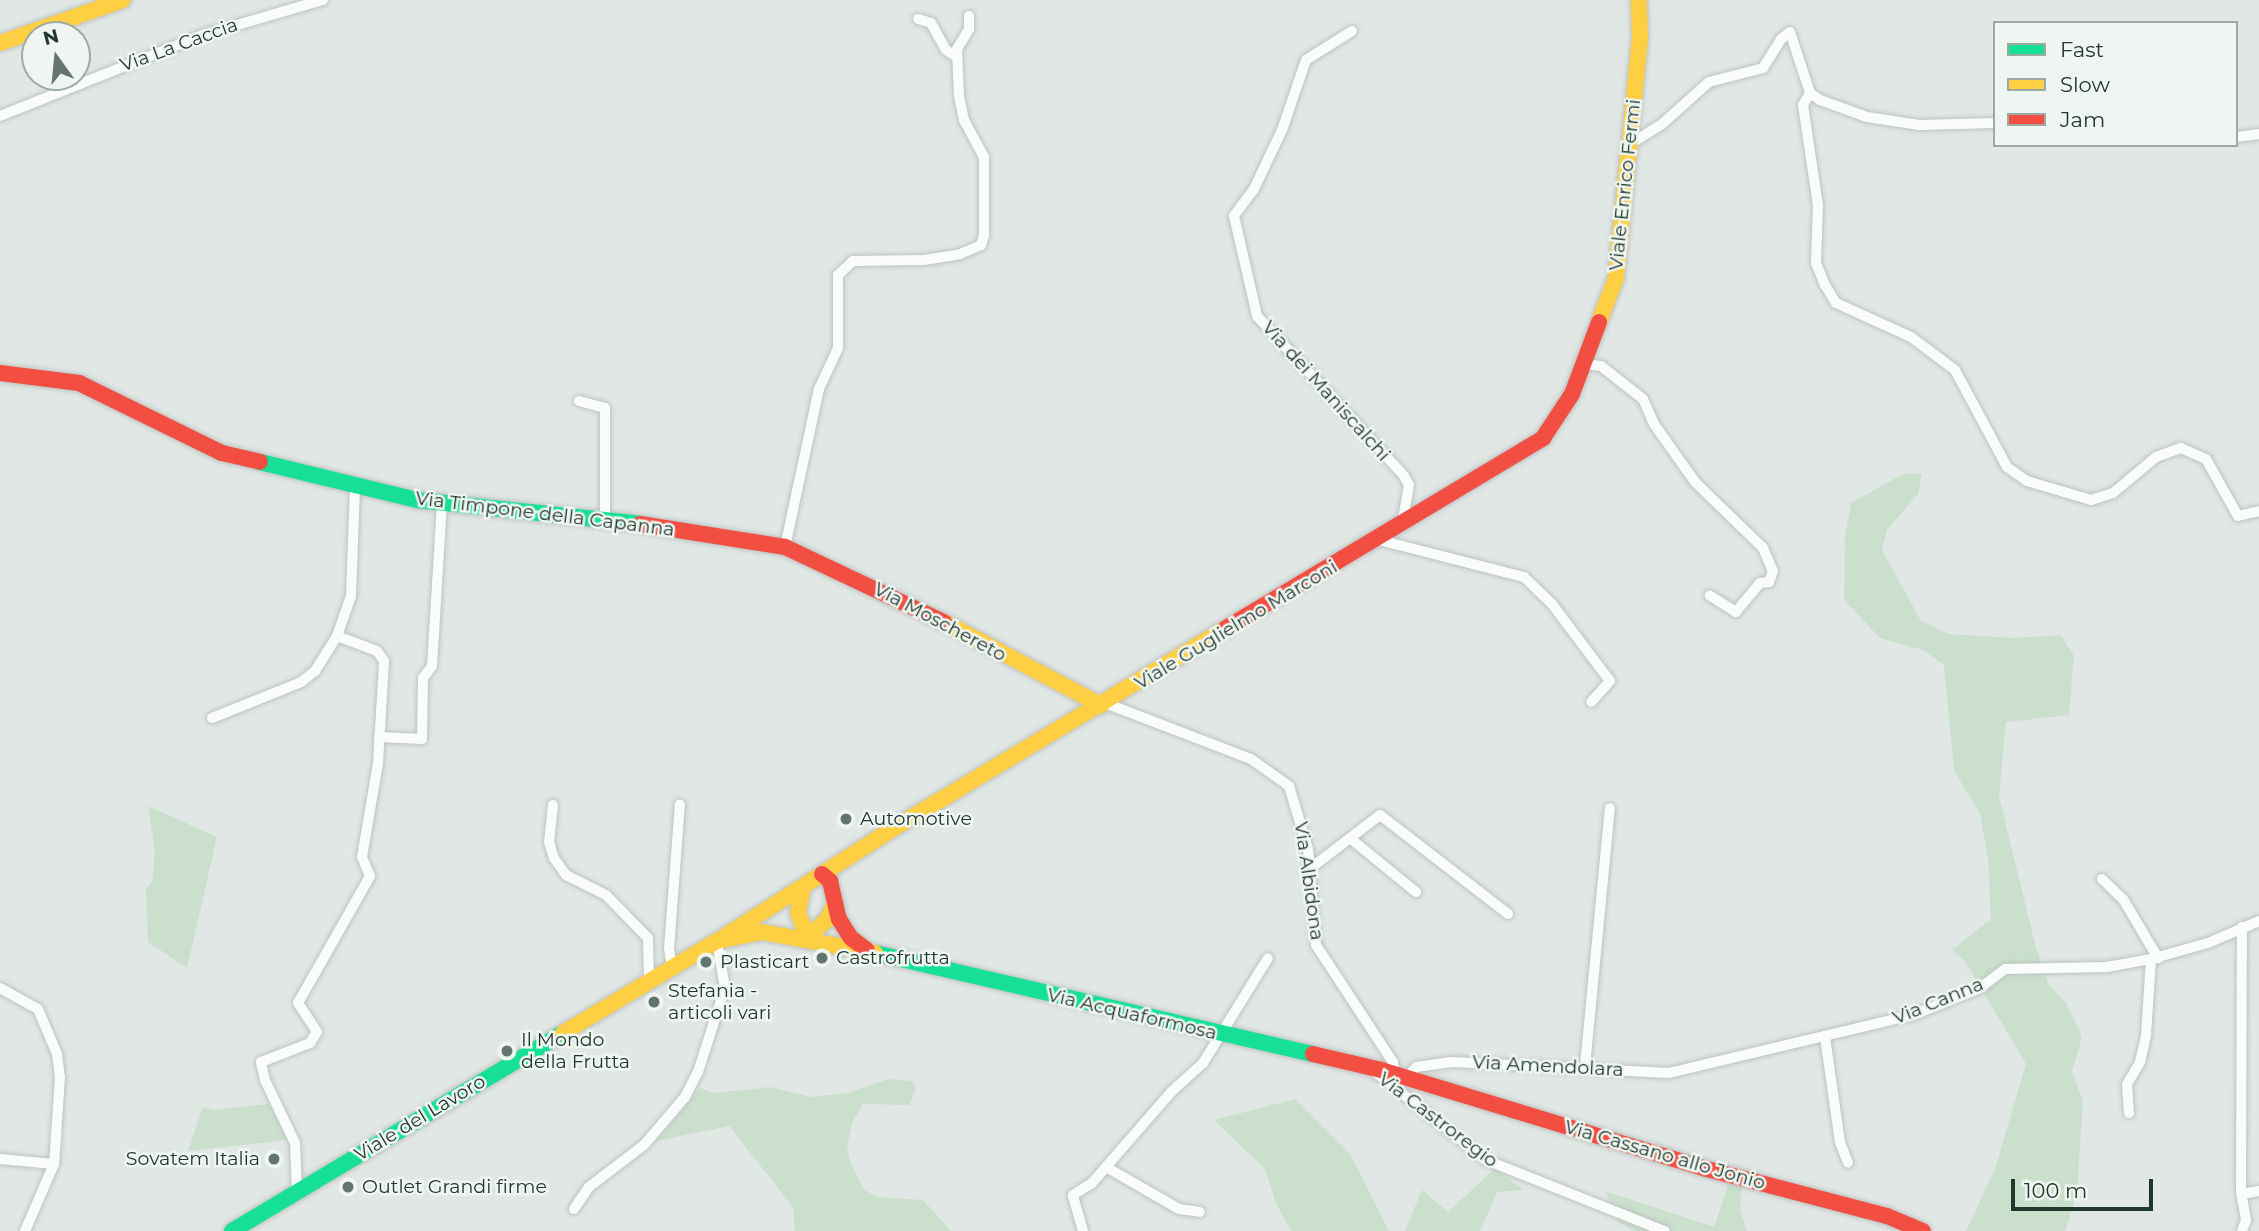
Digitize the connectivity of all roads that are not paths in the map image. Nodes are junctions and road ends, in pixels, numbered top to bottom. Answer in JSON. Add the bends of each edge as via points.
{"nodes":[{"id":1,"x":123,"y":0,"type":"edge"},
{"id":2,"x":323,"y":0,"type":"edge"},
{"id":3,"x":1639,"y":0,"type":"edge"},
{"id":4,"x":969,"y":16,"type":"dead end"},
{"id":5,"x":918,"y":19,"type":"dead end"},
{"id":6,"x":1352,"y":31,"type":"dead end"},
{"id":7,"x":0,"y":43,"type":"edge"},
{"id":8,"x":957,"y":57,"type":"junction"},
{"id":9,"x":1810,"y":93,"type":"junction"},
{"id":10,"x":0,"y":116,"type":"edge"},
{"id":11,"x":1993,"y":123,"type":"edge"},
{"id":12,"x":2259,"y":134,"type":"edge"},
{"id":13,"x":2238,"y":137,"type":"edge"},
{"id":14,"x":1630,"y":144,"type":"junction"},
{"id":15,"x":1584,"y":363,"type":"junction"},
{"id":16,"x":0,"y":373,"type":"edge"},
{"id":17,"x":579,"y":401,"type":"dead end"},
{"id":18,"x":355,"y":485,"type":"junction"},
{"id":19,"x":442,"y":503,"type":"junction"},
{"id":20,"x":2259,"y":511,"type":"edge"},
{"id":21,"x":605,"y":518,"type":"junction"},
{"id":22,"x":1401,"y":527,"type":"junction"},
{"id":23,"x":1379,"y":540,"type":"junction"},
{"id":24,"x":781,"y":546,"type":"junction"},
{"id":25,"x":1710,"y":596,"type":"dead end"},
{"id":26,"x":337,"y":636,"type":"junction"},
{"id":27,"x":1591,"y":702,"type":"dead end"},
{"id":28,"x":1103,"y":704,"type":"junction"},
{"id":29,"x":212,"y":719,"type":"dead end"},
{"id":30,"x":379,"y":737,"type":"junction"},
{"id":31,"x":680,"y":804,"type":"dead end"},
{"id":32,"x":553,"y":805,"type":"dead end"},
{"id":33,"x":1610,"y":808,"type":"dead end"},
{"id":34,"x":1350,"y":839,"type":"junction"},
{"id":35,"x":1307,"y":871,"type":"junction"},
{"id":36,"x":827,"y":879,"type":"junction"},
{"id":37,"x":2102,"y":879,"type":"dead end"},
{"id":38,"x":803,"y":887,"type":"junction"},
{"id":39,"x":1416,"y":892,"type":"dead end"},
{"id":40,"x":833,"y":907,"type":"junction"},
{"id":41,"x":1508,"y":914,"type":"dead end"},
{"id":42,"x":2259,"y":920,"type":"edge"},
{"id":43,"x":2242,"y":927,"type":"junction"},
{"id":44,"x":807,"y":937,"type":"junction"},
{"id":45,"x":717,"y":940,"type":"junction"},
{"id":46,"x":870,"y":952,"type":"junction"},
{"id":47,"x":1268,"y":958,"type":"dead end"},
{"id":48,"x":2154,"y":959,"type":"junction"},
{"id":49,"x":672,"y":967,"type":"junction"},
{"id":50,"x":649,"y":981,"type":"junction"},
{"id":51,"x":0,"y":988,"type":"edge"},
{"id":52,"x":1218,"y":1033,"type":"junction"},
{"id":53,"x":1825,"y":1037,"type":"junction"},
{"id":54,"x":1585,"y":1066,"type":"junction"},
{"id":55,"x":1370,"y":1068,"type":"junction"},
{"id":56,"x":1694,"y":1068,"type":"joint"},
{"id":57,"x":1401,"y":1076,"type":"junction"},
{"id":58,"x":2129,"y":1113,"type":"dead end"},
{"id":59,"x":0,"y":1159,"type":"edge"},
{"id":60,"x":1848,"y":1163,"type":"dead end"},
{"id":61,"x":54,"y":1164,"type":"junction"},
{"id":62,"x":1106,"y":1167,"type":"junction"},
{"id":63,"x":2259,"y":1191,"type":"edge"},
{"id":64,"x":297,"y":1192,"type":"junction"},
{"id":65,"x":2242,"y":1194,"type":"junction"},
{"id":66,"x":574,"y":1209,"type":"dead end"},
{"id":67,"x":1200,"y":1212,"type":"dead end"},
{"id":68,"x":251,"y":1226,"type":"edge"},
{"id":69,"x":25,"y":1231,"type":"edge"},
{"id":70,"x":232,"y":1231,"type":"edge"},
{"id":71,"x":1083,"y":1231,"type":"edge"},
{"id":72,"x":1664,"y":1231,"type":"edge"},
{"id":73,"x":1923,"y":1231,"type":"edge"},
{"id":74,"x":2242,"y":1231,"type":"edge"}],
"edges":[{"from":1,"to":7,"type":"main road"},
{"from":2,"to":10,"type":"street","name":"Via La Caccia","via":[[203,35]]},
{"from":3,"to":14,"type":"main road","name":"Viale Enrico Fermi"},
{"from":4,"to":8,"type":"street","via":[[969,29]]},
{"from":5,"to":8,"type":"street","via":[[931,23],[946,50]]},
{"from":6,"to":22,"type":"street","name":"Via dei Maniscalchi","via":[[1306,60],[1282,130],[1254,189],[1235,211],[1257,316],[1404,476],[1409,485]]},
{"from":8,"to":24,"type":"street","via":[[964,120],[984,157],[987,202],[981,245],[923,260],[853,261],[838,275],[838,348],[819,389]]},
{"from":9,"to":11,"type":"street","via":[[1867,117],[1919,125]]},
{"from":9,"to":14,"type":"street","via":[[1790,33],[1763,68],[1709,82],[1661,125]]},
{"from":9,"to":20,"type":"street","via":[[1803,105],[1818,205],[1816,263],[1825,285],[1844,309],[1912,337],[1955,370],[2007,467],[2027,481],[2091,500],[2113,493],[2156,457],[2181,448],[2206,459],[2238,516]]},
{"from":12,"to":13,"type":"street"},
{"from":14,"to":15,"type":"main road","name":"Viale Enrico Fermi","via":[[1616,278]]},
{"from":15,"to":22,"type":"main road","name":"Viale Guglielmo Marconi","via":[[1563,414],[1543,438]]},
{"from":15,"to":25,"type":"street","via":[[1601,366],[1643,399],[1695,482],[1763,548],[1773,571],[1769,582],[1760,583],[1736,612]]},
{"from":16,"to":18,"type":"main road","name":"Via Timpone della Capanna","via":[[79,383],[222,453]]},
{"from":17,"to":21,"type":"street","via":[[605,408]]},
{"from":18,"to":19,"type":"main road","name":"Via Timpone della Capanna"},
{"from":18,"to":26,"type":"street","via":[[351,596]]},
{"from":19,"to":21,"type":"main road","name":"Via Timpone della Capanna"},
{"from":19,"to":30,"type":"street","via":[[432,666],[423,678],[422,739]]},
{"from":21,"to":24,"type":"main road","name":"Via Timpone della Capanna"},
{"from":22,"to":23,"type":"main road","name":"Viale Guglielmo Marconi"},
{"from":23,"to":27,"type":"street","via":[[1524,577],[1552,604],[1610,681]]},
{"from":23,"to":28,"type":"main road","name":"Viale Guglielmo Marconi"},
{"from":24,"to":28,"type":"main road","name":"Via Moschereto","via":[[886,591]]},
{"from":26,"to":29,"type":"street","via":[[315,671],[301,682]]},
{"from":26,"to":30,"type":"street","via":[[377,651],[384,661]]},
{"from":28,"to":35,"type":"street","name":"Via Albidona","via":[[1271,769],[1289,786],[1300,814]]},
{"from":28,"to":36,"type":"main road","name":"Viale Guglielmo Marconi","via":[[855,855]]},
{"from":30,"to":64,"type":"street","via":[[362,857],[370,876],[298,1003],[317,1032],[310,1044],[261,1062],[295,1143]]},
{"from":31,"to":49,"type":"street","via":[[669,949]]},
{"from":32,"to":50,"type":"street","via":[[550,842],[554,858],[566,875],[606,895],[648,938]]},
{"from":33,"to":54,"type":"street"},
{"from":34,"to":35,"type":"street"},
{"from":34,"to":39,"type":"street"},
{"from":34,"to":41,"type":"street","via":[[1380,815]]},
{"from":35,"to":57,"type":"street","name":"Via Albidona","via":[[1316,945]]},
{"from":36,"to":38,"type":"main road","name":"Viale Guglielmo Marconi"},
{"from":36,"to":40,"type":"main road"},
{"from":37,"to":48,"type":"street","via":[[2123,899]]},
{"from":38,"to":44,"type":"main road","via":[[798,913]]},
{"from":38,"to":45,"type":"main road","name":"Viale del Lavoro"},
{"from":40,"to":44,"type":"main road","via":[[828,919]]},
{"from":40,"to":46,"type":"main road","via":[[851,938]]},
{"from":42,"to":43,"type":"street","name":"Via Canna"},
{"from":43,"to":48,"type":"street","name":"Via Canna"},
{"from":43,"to":65,"type":"street"},
{"from":44,"to":45,"type":"main road","name":"Via Acquaformosa","via":[[762,932]]},
{"from":44,"to":46,"type":"main road","name":"Via Acquaformosa"},
{"from":45,"to":49,"type":"main road","name":"Viale del Lavoro"},
{"from":45,"to":66,"type":"street","via":[[725,988],[698,1072],[685,1097],[644,1145],[589,1187]]},
{"from":46,"to":52,"type":"main road","name":"Via Acquaformosa"},
{"from":47,"to":52,"type":"street"},
{"from":48,"to":53,"type":"street","name":"Via Canna","via":[[2107,967],[2005,969],[1980,988],[1913,1015]]},
{"from":48,"to":58,"type":"street","via":[[2146,1035],[2140,1062],[2127,1084]]},
{"from":49,"to":50,"type":"main road","name":"Viale del Lavoro"},
{"from":50,"to":64,"type":"main road","name":"Viale del Lavoro"},
{"from":51,"to":61,"type":"street","via":[[38,1009],[57,1054],[61,1108]]},
{"from":52,"to":55,"type":"main road","name":"Via Acquaformosa"},
{"from":52,"to":62,"type":"street","via":[[1203,1063],[1171,1092]]},
{"from":53,"to":56,"type":"street","name":"Via Canna"},
{"from":53,"to":60,"type":"street","via":[[1840,1142]]},
{"from":54,"to":56,"type":"street","name":"Via Amendolara","via":[[1669,1073]]},
{"from":54,"to":57,"type":"street","name":"Via Amendolara","via":[[1452,1062],[1416,1067]]},
{"from":55,"to":57,"type":"main road","name":"Via Acquaformosa"},
{"from":55,"to":72,"type":"street","name":"Via Castroregio","via":[[1486,1160]]},
{"from":57,"to":73,"type":"main road","name":"Via Cassano allo Jonio","via":[[1703,1168],[1886,1216]]},
{"from":59,"to":61,"type":"street"},
{"from":61,"to":69,"type":"street"},
{"from":62,"to":67,"type":"street","via":[[1179,1209]]},
{"from":62,"to":71,"type":"street","via":[[1073,1195]]},
{"from":63,"to":65,"type":"street"},
{"from":64,"to":68,"type":"main road","name":"Viale del Lavoro"},
{"from":65,"to":74,"type":"street","via":[[2246,1220]]},
{"from":68,"to":70,"type":"main road","name":"Viale del Lavoro"}]}
